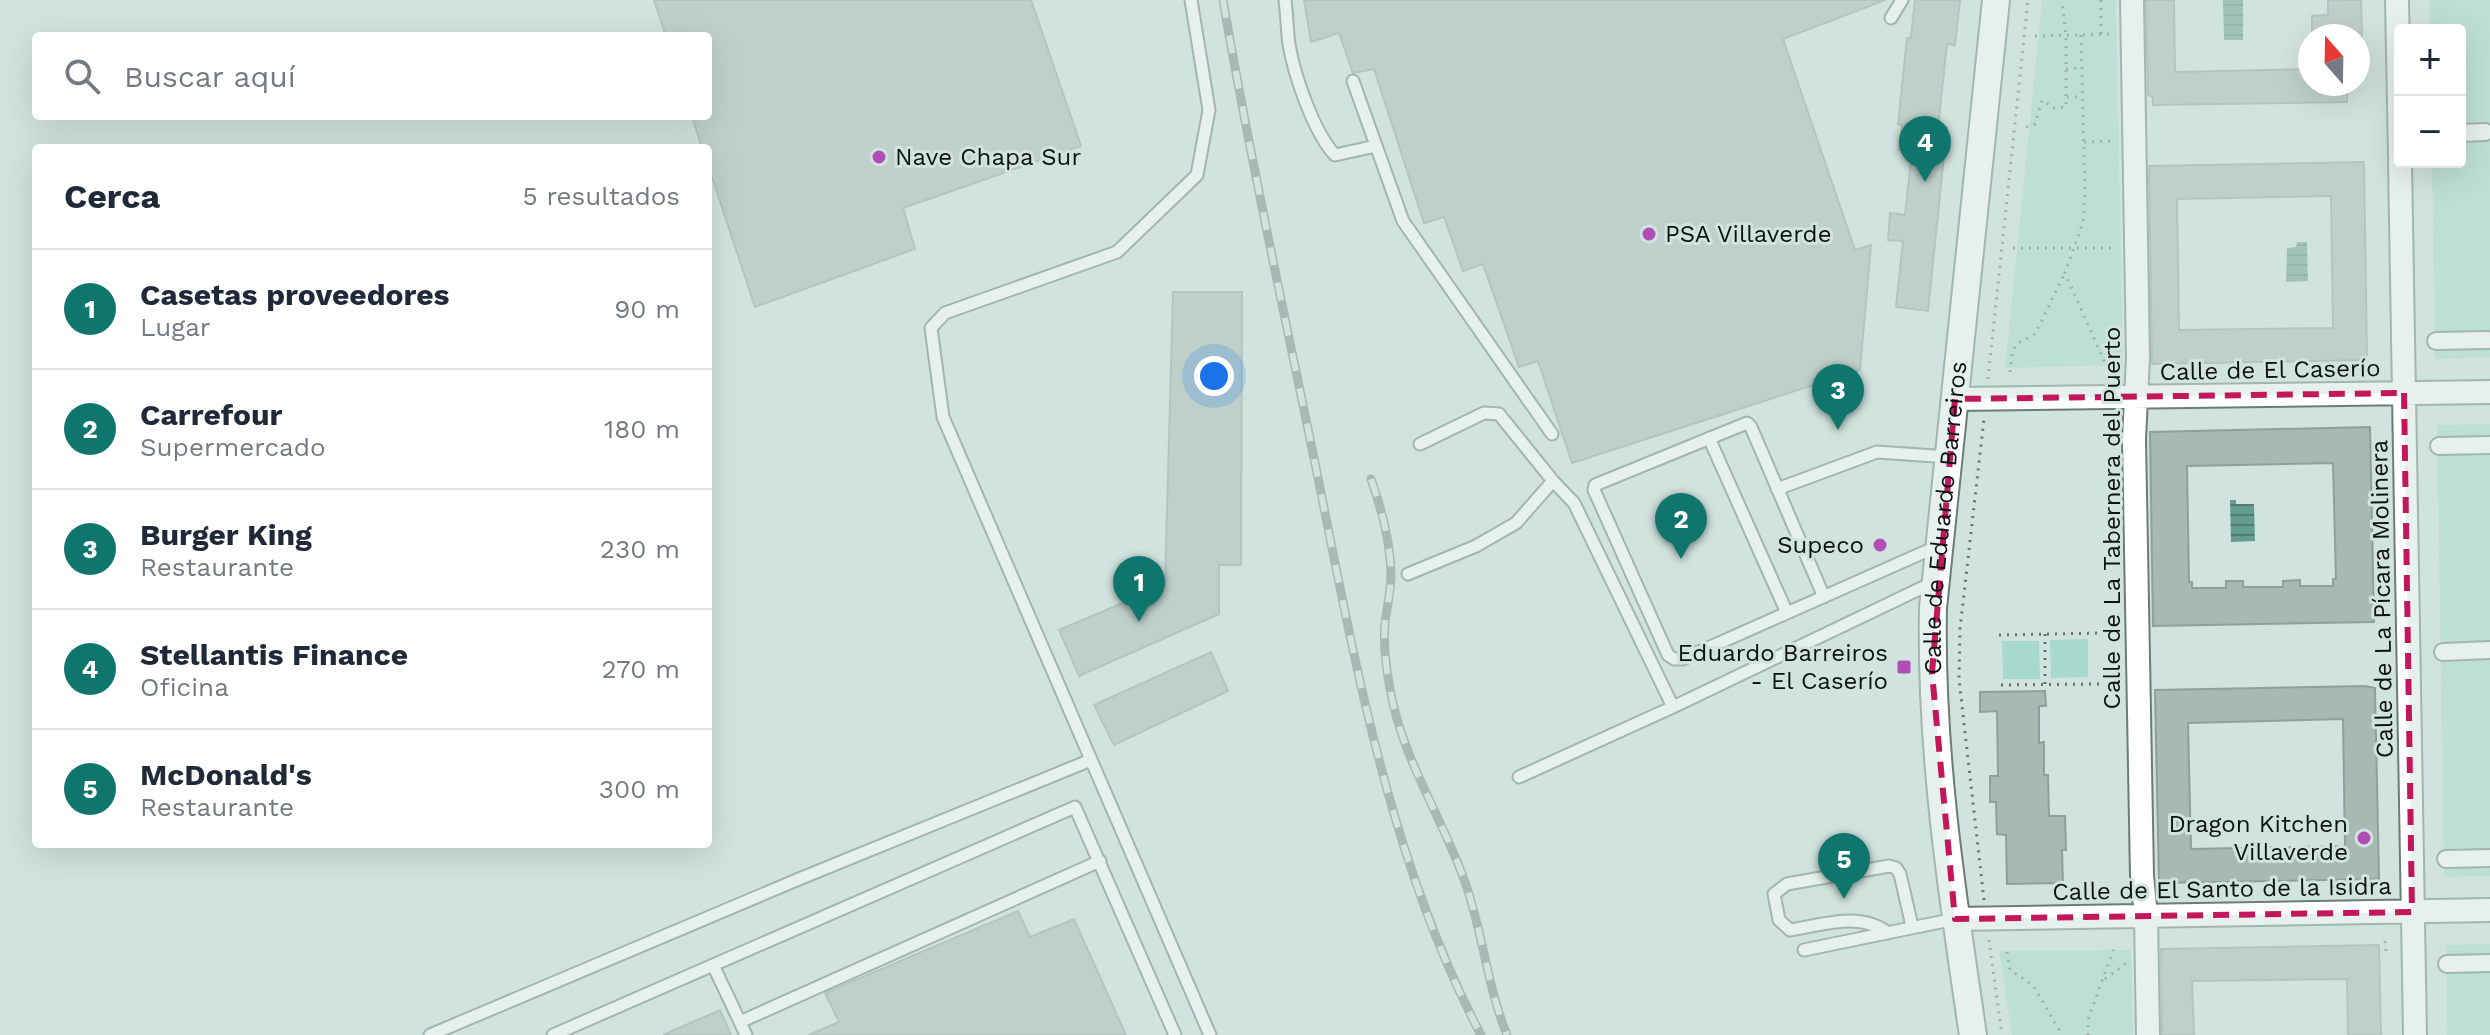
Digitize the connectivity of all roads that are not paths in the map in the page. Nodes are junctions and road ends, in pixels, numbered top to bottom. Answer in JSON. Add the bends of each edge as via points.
{"nodes":[{"id":1,"x":1191,"y":0,"type":"edge"},
{"id":2,"x":1285,"y":0,"type":"edge"},
{"id":3,"x":1902,"y":0,"type":"edge"},
{"id":4,"x":1996,"y":0,"type":"edge"},
{"id":5,"x":2132,"y":0,"type":"edge"},
{"id":6,"x":2397,"y":0,"type":"edge"},
{"id":7,"x":1891,"y":18,"type":"dead end"},
{"id":8,"x":1353,"y":81,"type":"dead end"},
{"id":9,"x":2399,"y":96,"type":"edge"},
{"id":10,"x":2485,"y":132,"type":"dead end"},
{"id":11,"x":2466,"y":133,"type":"edge"},
{"id":12,"x":1376,"y":146,"type":"junction"},
{"id":13,"x":2400,"y":168,"type":"edge"},
{"id":14,"x":2488,"y":340,"type":"dead end"},
{"id":15,"x":2436,"y":341,"type":"dead end"},
{"id":16,"x":2490,"y":392,"type":"edge"},
{"id":17,"x":2404,"y":393,"type":"junction"},
{"id":18,"x":2136,"y":398,"type":"junction"},
{"id":19,"x":1955,"y":399,"type":"junction"},
{"id":20,"x":1552,"y":434,"type":"dead end"},
{"id":21,"x":1709,"y":438,"type":"junction"},
{"id":22,"x":1420,"y":444,"type":"dead end"},
{"id":23,"x":2490,"y":445,"type":"edge"},
{"id":24,"x":2439,"y":446,"type":"dead end"},
{"id":25,"x":1949,"y":457,"type":"junction"},
{"id":26,"x":1553,"y":481,"type":"junction"},
{"id":27,"x":1777,"y":489,"type":"junction"},
{"id":28,"x":1940,"y":545,"type":"junction"},
{"id":29,"x":1408,"y":574,"type":"dead end"},
{"id":30,"x":1937,"y":581,"type":"junction"},
{"id":31,"x":1824,"y":597,"type":"junction"},
{"id":32,"x":1787,"y":613,"type":"junction"},
{"id":33,"x":2490,"y":650,"type":"edge"},
{"id":34,"x":2443,"y":652,"type":"dead end"},
{"id":35,"x":1673,"y":707,"type":"junction"},
{"id":36,"x":1091,"y":760,"type":"junction"},
{"id":37,"x":1519,"y":777,"type":"dead end"},
{"id":38,"x":2490,"y":858,"type":"edge"},
{"id":39,"x":2446,"y":859,"type":"dead end"},
{"id":40,"x":1100,"y":861,"type":"junction"},
{"id":41,"x":2490,"y":910,"type":"edge"},
{"id":42,"x":2412,"y":912,"type":"junction"},
{"id":43,"x":2146,"y":916,"type":"junction"},
{"id":44,"x":1955,"y":919,"type":"junction"},
{"id":45,"x":1912,"y":926,"type":"junction"},
{"id":46,"x":1888,"y":933,"type":"junction"},
{"id":47,"x":1804,"y":950,"type":"dead end"},
{"id":48,"x":2490,"y":963,"type":"edge"},
{"id":49,"x":2447,"y":964,"type":"dead end"},
{"id":50,"x":713,"y":965,"type":"junction"},
{"id":51,"x":740,"y":1022,"type":"junction"},
{"id":52,"x":430,"y":1035,"type":"edge"},
{"id":53,"x":553,"y":1035,"type":"edge"},
{"id":54,"x":746,"y":1035,"type":"edge"},
{"id":55,"x":1175,"y":1035,"type":"edge"},
{"id":56,"x":1210,"y":1035,"type":"edge"},
{"id":57,"x":1973,"y":1035,"type":"edge"},
{"id":58,"x":2148,"y":1035,"type":"edge"},
{"id":59,"x":2415,"y":1035,"type":"edge"}],
"edges":[{"from":1,"to":36,"type":"lane","via":[[1209,110],[1197,175],[1117,252],[945,313],[931,328],[943,417]]},
{"from":2,"to":12,"type":"lane","via":[[1290,48],[1324,144],[1335,155]]},
{"from":3,"to":7,"type":"lane"},
{"from":4,"to":19,"type":"street","name":"Calle de Eduardo Barreiros"},
{"from":5,"to":18,"type":"street","name":"Calle de La Tabernera del Puerto"},
{"from":6,"to":9,"type":"street"},
{"from":8,"to":12,"type":"lane"},
{"from":10,"to":11,"type":"street"},
{"from":12,"to":20,"type":"lane","via":[[1403,221]]},
{"from":13,"to":17,"type":"street","name":"Calle de La Pícara Molinera"},
{"from":14,"to":15,"type":"street"},
{"from":16,"to":17,"type":"street","name":"Calle de El Caserío"},
{"from":17,"to":18,"type":"street","name":"Calle de El Caserío"},
{"from":17,"to":42,"type":"street","name":"Calle de La Pícara Molinera"},
{"from":18,"to":19,"type":"street","name":"Calle de El Caserío"},
{"from":18,"to":43,"type":"street","name":"Calle de La Tabernera del Puerto"},
{"from":19,"to":25,"type":"street","name":"Calle de Eduardo Barreiros"},
{"from":21,"to":27,"type":"lane","via":[[1747,423]]},
{"from":21,"to":32,"type":"lane"},
{"from":21,"to":32,"type":"lane","via":[[1595,485],[1594,490],[1674,659]]},
{"from":22,"to":26,"type":"lane","via":[[1484,413],[1499,414]]},
{"from":23,"to":24,"type":"street"},
{"from":25,"to":27,"type":"lane","via":[[1877,452]]},
{"from":25,"to":28,"type":"street","name":"Calle de Eduardo Barreiros"},
{"from":26,"to":29,"type":"lane","via":[[1516,523]]},
{"from":26,"to":35,"type":"lane","via":[[1574,503]]},
{"from":27,"to":31,"type":"lane"},
{"from":28,"to":30,"type":"street","name":"Calle de Eduardo Barreiros"},
{"from":28,"to":31,"type":"lane"},
{"from":30,"to":35,"type":"lane"},
{"from":30,"to":44,"type":"street","name":"Calle de Eduardo Barreiros","via":[[1933,704]]},
{"from":31,"to":32,"type":"lane"},
{"from":33,"to":34,"type":"street"},
{"from":35,"to":37,"type":"lane"},
{"from":36,"to":52,"type":"lane"},
{"from":36,"to":56,"type":"lane"},
{"from":38,"to":39,"type":"street"},
{"from":40,"to":50,"type":"lane","via":[[1075,807]]},
{"from":40,"to":51,"type":"lane"},
{"from":40,"to":55,"type":"lane"},
{"from":41,"to":42,"type":"street","name":"Calle de El Santo de la Isidra"},
{"from":42,"to":43,"type":"street","name":"Calle de El Santo de la Isidra"},
{"from":42,"to":59,"type":"street","name":"Calle de La Pícara Molinera"},
{"from":43,"to":44,"type":"street","name":"Calle de El Santo de la Isidra"},
{"from":43,"to":58,"type":"street","name":"Calle de La Tabernera del Puerto"},
{"from":44,"to":45,"type":"lane"},
{"from":44,"to":57,"type":"street","name":"Calle de Eduardo Barreiros"},
{"from":45,"to":46,"type":"lane"},
{"from":45,"to":46,"type":"lane","via":[[1900,874],[1889,866],[1787,884],[1774,894],[1779,920],[1790,930],[1862,919]]},
{"from":46,"to":47,"type":"lane"},
{"from":48,"to":49,"type":"street"},
{"from":50,"to":51,"type":"lane"},
{"from":50,"to":53,"type":"lane"},
{"from":51,"to":54,"type":"lane"}]}
